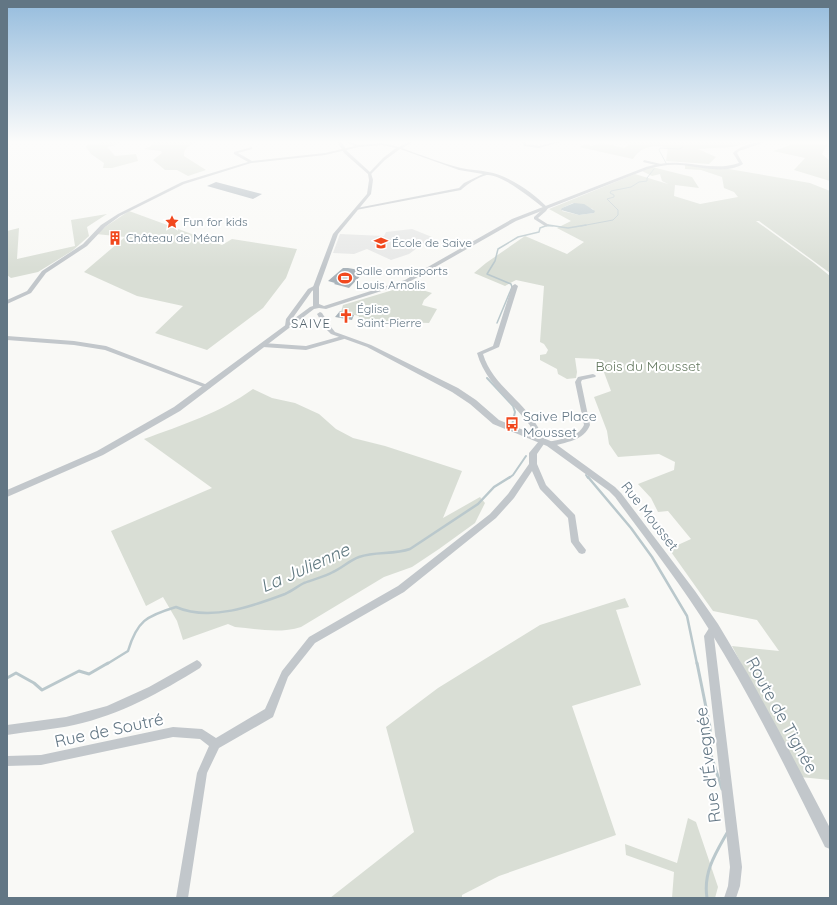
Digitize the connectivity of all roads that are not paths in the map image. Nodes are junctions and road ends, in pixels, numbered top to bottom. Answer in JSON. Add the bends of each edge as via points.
{"nodes":[{"id":1,"x":182,"y":183,"type":"edge"},
{"id":2,"x":371,"y":183,"type":"edge"},
{"id":3,"x":469,"y":183,"type":"edge"},
{"id":4,"x":512,"y":183,"type":"edge"},
{"id":5,"x":608,"y":183,"type":"edge"},
{"id":6,"x":546,"y":208,"type":"junction"},
{"id":7,"x":357,"y":209,"type":"junction"},
{"id":8,"x":546,"y":225,"type":"dead end"},
{"id":9,"x":515,"y":286,"type":"dead end"},
{"id":10,"x":316,"y":287,"type":"junction"},
{"id":11,"x":7,"y":302,"type":"edge"},
{"id":12,"x":316,"y":306,"type":"junction"},
{"id":13,"x":324,"y":308,"type":"junction"},
{"id":14,"x":311,"y":312,"type":"junction"},
{"id":15,"x":320,"y":314,"type":"junction"},
{"id":16,"x":288,"y":326,"type":"junction"},
{"id":17,"x":7,"y":338,"type":"edge"},
{"id":18,"x":342,"y":338,"type":"junction"},
{"id":19,"x":263,"y":346,"type":"junction"},
{"id":20,"x":593,"y":376,"type":"dead end"},
{"id":21,"x":208,"y":387,"type":"junction"},
{"id":22,"x":544,"y":441,"type":"junction"},
{"id":23,"x":533,"y":464,"type":"junction"},
{"id":24,"x":7,"y":494,"type":"edge"},
{"id":25,"x":582,"y":550,"type":"dead end"},
{"id":26,"x":714,"y":628,"type":"junction"},
{"id":27,"x":197,"y":665,"type":"dead end"},
{"id":28,"x":7,"y":730,"type":"edge"},
{"id":29,"x":214,"y":744,"type":"junction"},
{"id":30,"x":7,"y":761,"type":"edge"},
{"id":31,"x":830,"y":842,"type":"edge"},
{"id":32,"x":182,"y":898,"type":"edge"},
{"id":33,"x":730,"y":898,"type":"edge"}],
"edges":[{"from":1,"to":11,"type":"street","via":[[119,215],[103,226],[85,245],[44,272],[29,292]]},
{"from":2,"to":7,"type":"street","via":[[369,194]]},
{"from":3,"to":7,"type":"street","via":[[457,190]]},
{"from":4,"to":6,"type":"street"},
{"from":5,"to":6,"type":"street"},
{"from":6,"to":8,"type":"street","via":[[535,218]]},
{"from":6,"to":13,"type":"street","via":[[502,226],[407,281]]},
{"from":7,"to":10,"type":"street","via":[[336,234]]},
{"from":9,"to":22,"type":"street","via":[[496,347],[480,353],[497,384],[534,425]]},
{"from":10,"to":12,"type":"street"},
{"from":10,"to":16,"type":"street","via":[[310,290],[289,319]]},
{"from":12,"to":13,"type":"street"},
{"from":12,"to":14,"type":"street"},
{"from":13,"to":15,"type":"street","via":[[325,311]]},
{"from":14,"to":15,"type":"street"},
{"from":14,"to":16,"type":"street"},
{"from":15,"to":18,"type":"street","via":[[328,328]]},
{"from":16,"to":19,"type":"street"},
{"from":17,"to":21,"type":"street","via":[[106,348]]},
{"from":18,"to":19,"type":"street","via":[[306,348]]},
{"from":18,"to":22,"type":"street","name":"Rue Mousset","via":[[356,341],[455,390],[496,422]]},
{"from":19,"to":21,"type":"street"},
{"from":20,"to":22,"type":"street","via":[[580,378],[578,382],[586,430],[581,434]]},
{"from":21,"to":24,"type":"street","via":[[177,409],[120,442]]},
{"from":22,"to":23,"type":"street","via":[[534,453]]},
{"from":22,"to":26,"type":"street","name":"Rue Mousset","via":[[618,495],[672,566]]},
{"from":23,"to":25,"type":"street","via":[[544,487],[572,517],[575,542]]},
{"from":23,"to":29,"type":"street","via":[[511,496],[487,521],[401,589],[312,640],[286,674],[269,713]]},
{"from":26,"to":31,"type":"street","name":"Route de Tignée","via":[[775,733]]},
{"from":26,"to":33,"type":"street","name":"Rue d'Évegnée","via":[[709,636],[736,867]]},
{"from":27,"to":28,"type":"street","via":[[152,692],[114,708],[47,725]]},
{"from":29,"to":30,"type":"street","name":"Rue de Soutré","via":[[202,734],[173,732],[41,760]]},
{"from":29,"to":32,"type":"street","via":[[202,773]]}]}
